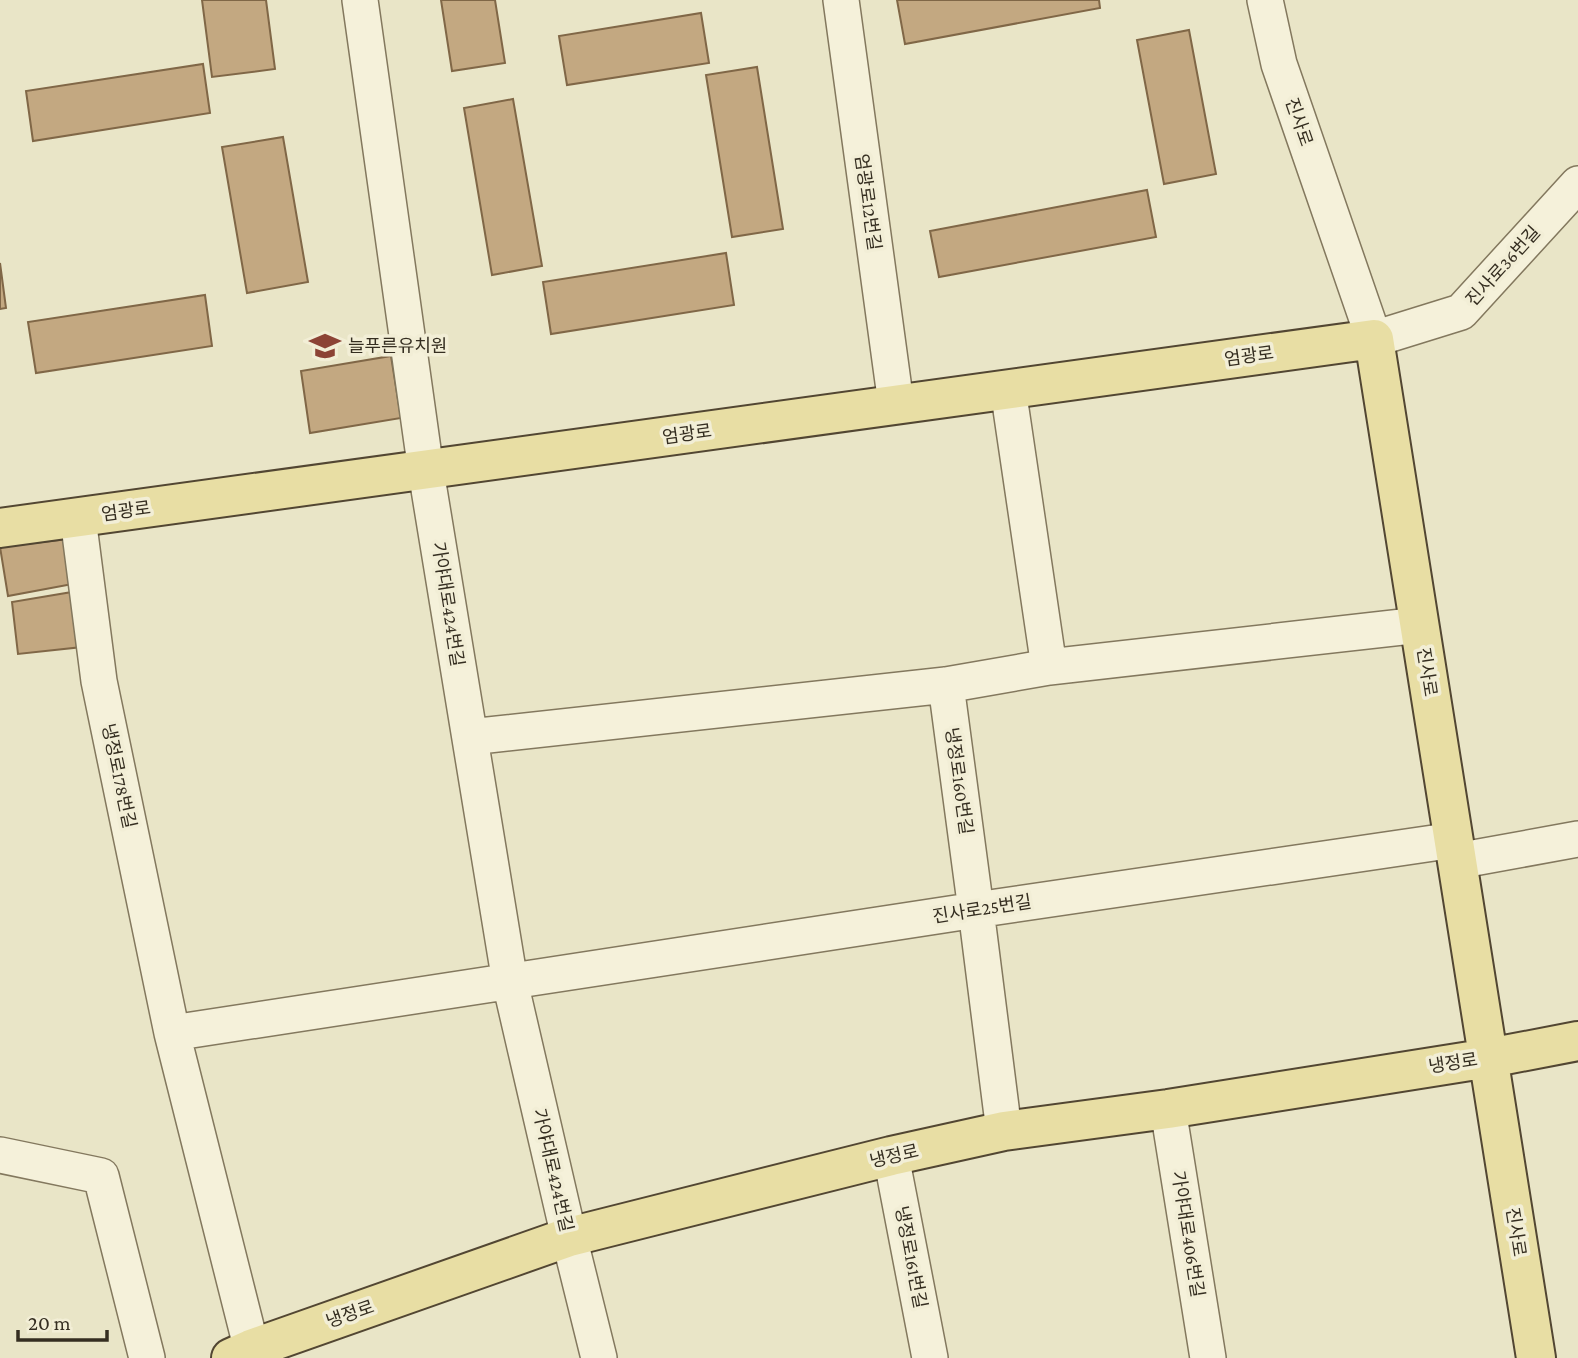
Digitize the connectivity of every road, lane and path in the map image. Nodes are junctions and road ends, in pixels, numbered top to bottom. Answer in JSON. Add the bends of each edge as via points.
{"nodes":[{"id":1,"x":360,"y":0,"type":"edge"},
{"id":2,"x":841,"y":0,"type":"edge"},
{"id":3,"x":1265,"y":0,"type":"edge"},
{"id":4,"x":1578,"y":184,"type":"edge"},
{"id":5,"x":1374,"y":339,"type":"junction"},
{"id":6,"x":1008,"y":389,"type":"junction"},
{"id":7,"x":896,"y":404,"type":"junction"},
{"id":8,"x":426,"y":471,"type":"junction"},
{"id":9,"x":78,"y":518,"type":"junction"},
{"id":10,"x":0,"y":528,"type":"edge"},
{"id":11,"x":1420,"y":625,"type":"junction"},
{"id":12,"x":1049,"y":667,"type":"junction"},
{"id":13,"x":946,"y":685,"type":"junction"},
{"id":14,"x":470,"y":737,"type":"junction"},
{"id":15,"x":1578,"y":839,"type":"edge"},
{"id":16,"x":1456,"y":850,"type":"junction"},
{"id":17,"x":976,"y":909,"type":"junction"},
{"id":18,"x":510,"y":982,"type":"junction"},
{"id":19,"x":172,"y":1033,"type":"junction"},
{"id":20,"x":1578,"y":1041,"type":"edge"},
{"id":21,"x":1489,"y":1058,"type":"junction"},
{"id":22,"x":1168,"y":1109,"type":"junction"},
{"id":23,"x":1004,"y":1131,"type":"junction"},
{"id":24,"x":0,"y":1155,"type":"edge"},
{"id":25,"x":891,"y":1156,"type":"junction"},
{"id":26,"x":569,"y":1237,"type":"junction"},
{"id":27,"x":245,"y":1355,"type":"edge"},
{"id":28,"x":147,"y":1358,"type":"edge"},
{"id":29,"x":599,"y":1358,"type":"edge"},
{"id":30,"x":930,"y":1358,"type":"edge"},
{"id":31,"x":1208,"y":1358,"type":"edge"},
{"id":32,"x":1536,"y":1358,"type":"edge"}],
"edges":[{"from":1,"to":8,"type":"street","name":"가야대로424번길"},
{"from":2,"to":7,"type":"street","name":"엄광로12번길"},
{"from":3,"to":5,"type":"street","name":"진사로","via":[[1279,64]]},
{"from":4,"to":5,"type":"street","name":"진사로36번길","via":[[1461,312]]},
{"from":5,"to":6,"type":"main road","name":"엄광로"},
{"from":5,"to":11,"type":"main road","name":"진사로"},
{"from":6,"to":7,"type":"main road","name":"엄광로"},
{"from":6,"to":12,"type":"street"},
{"from":7,"to":8,"type":"main road","name":"엄광로"},
{"from":8,"to":9,"type":"main road","name":"엄광로"},
{"from":8,"to":14,"type":"street","name":"가야대로424번길"},
{"from":9,"to":10,"type":"main road","name":"엄광로"},
{"from":9,"to":19,"type":"street","name":"냉정로178번길","via":[[99,681]]},
{"from":11,"to":12,"type":"street"},
{"from":11,"to":16,"type":"main road","name":"진사로"},
{"from":12,"to":13,"type":"street"},
{"from":13,"to":14,"type":"street"},
{"from":13,"to":17,"type":"street","name":"냉정로160번길"},
{"from":14,"to":18,"type":"street","name":"가야대로424번길"},
{"from":15,"to":16,"type":"street","name":"진사로25번길"},
{"from":16,"to":17,"type":"street","name":"진사로25번길"},
{"from":16,"to":21,"type":"main road","name":"진사로"},
{"from":17,"to":18,"type":"street","name":"진사로25번길"},
{"from":17,"to":23,"type":"street","name":"냉정로160번길"},
{"from":18,"to":19,"type":"street"},
{"from":18,"to":26,"type":"street","name":"가야대로424번길"},
{"from":19,"to":27,"type":"street","name":"냉정로178번길"},
{"from":20,"to":21,"type":"main road","name":"냉정로"},
{"from":21,"to":22,"type":"main road","name":"냉정로"},
{"from":21,"to":32,"type":"main road","name":"진사로"},
{"from":22,"to":23,"type":"main road","name":"냉정로"},
{"from":22,"to":31,"type":"street","name":"가야대로406번길"},
{"from":23,"to":25,"type":"main road","name":"냉정로"},
{"from":24,"to":28,"type":"street","via":[[101,1176]]},
{"from":25,"to":26,"type":"main road","name":"냉정로"},
{"from":25,"to":30,"type":"street","name":"냉정로161번길"},
{"from":26,"to":27,"type":"main road","name":"냉정로"},
{"from":26,"to":29,"type":"street","name":"가야대로424번길"}]}
